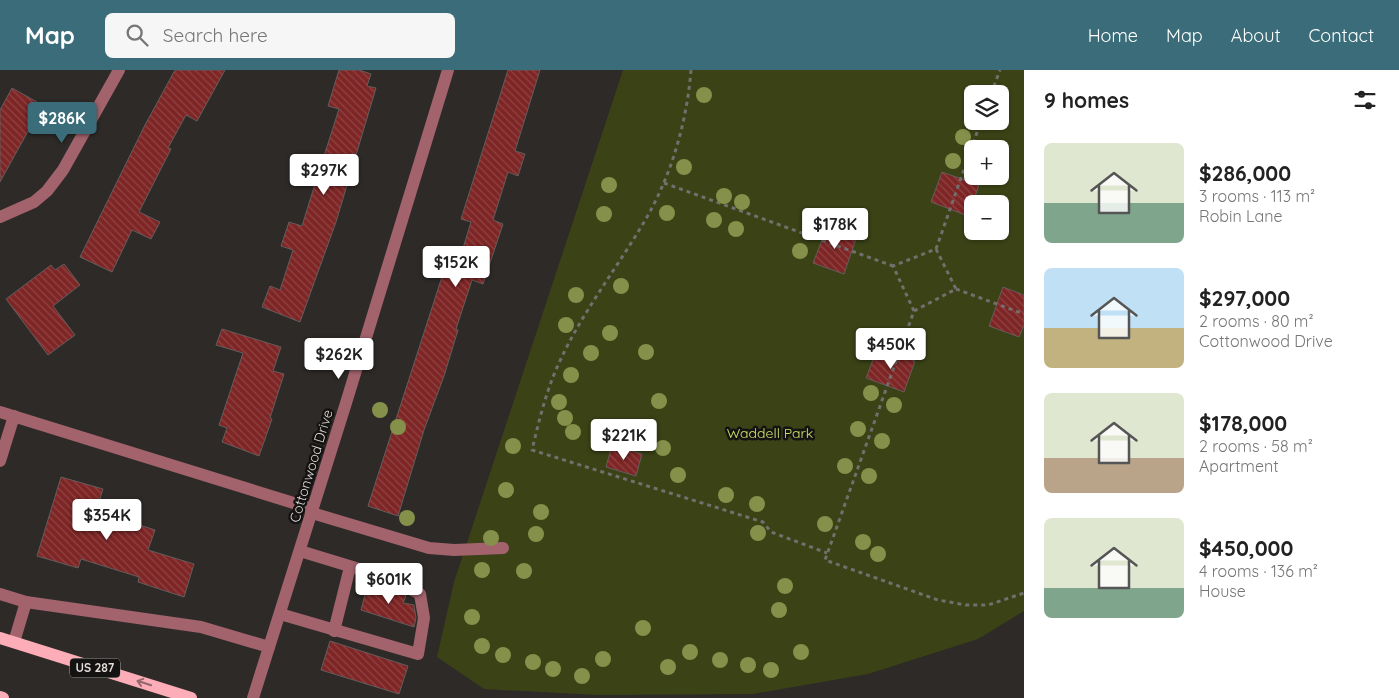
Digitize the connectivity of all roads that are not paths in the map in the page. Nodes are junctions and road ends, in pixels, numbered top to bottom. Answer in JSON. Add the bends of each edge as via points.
{"nodes":[{"id":1,"x":119,"y":70,"type":"edge"},
{"id":2,"x":448,"y":70,"type":"edge"},
{"id":3,"x":0,"y":217,"type":"edge"},
{"id":4,"x":0,"y":412,"type":"edge"},
{"id":5,"x":14,"y":416,"type":"junction"},
{"id":6,"x":0,"y":461,"type":"edge"},
{"id":7,"x":312,"y":511,"type":"junction"},
{"id":8,"x":503,"y":548,"type":"dead end"},
{"id":9,"x":300,"y":551,"type":"junction"},
{"id":10,"x":350,"y":567,"type":"junction"},
{"id":11,"x":0,"y":594,"type":"edge"},
{"id":12,"x":26,"y":602,"type":"junction"},
{"id":13,"x":280,"y":614,"type":"junction"},
{"id":14,"x":334,"y":631,"type":"junction"},
{"id":15,"x":0,"y":638,"type":"edge"},
{"id":16,"x":14,"y":642,"type":"junction"},
{"id":17,"x":269,"y":647,"type":"junction"},
{"id":18,"x":190,"y":698,"type":"edge"},
{"id":19,"x":253,"y":698,"type":"edge"}],
"edges":[{"from":1,"to":3,"type":"street","via":[[63,170],[47,191],[34,202]]},
{"from":2,"to":7,"type":"street","name":"Cottonwood Drive"},
{"from":4,"to":5,"type":"street"},
{"from":5,"to":6,"type":"street"},
{"from":5,"to":7,"type":"street"},
{"from":7,"to":8,"type":"street","via":[[429,548]]},
{"from":7,"to":9,"type":"street","name":"Cottonwood Drive"},
{"from":9,"to":10,"type":"street"},
{"from":9,"to":13,"type":"street","name":"Cottonwood Drive"},
{"from":10,"to":14,"type":"street"},
{"from":10,"to":14,"type":"street","via":[[392,579],[420,594],[424,618],[418,654]]},
{"from":11,"to":12,"type":"street"},
{"from":12,"to":16,"type":"street"},
{"from":12,"to":17,"type":"street","via":[[201,627]]},
{"from":13,"to":14,"type":"street"},
{"from":13,"to":17,"type":"street","name":"Cottonwood Drive"},
{"from":15,"to":16,"type":"main road","number":"US 287"},
{"from":18,"to":16,"type":"main road","number":"US 287","one_way":true},
{"from":17,"to":19,"type":"street","name":"Cottonwood Drive"}]}
